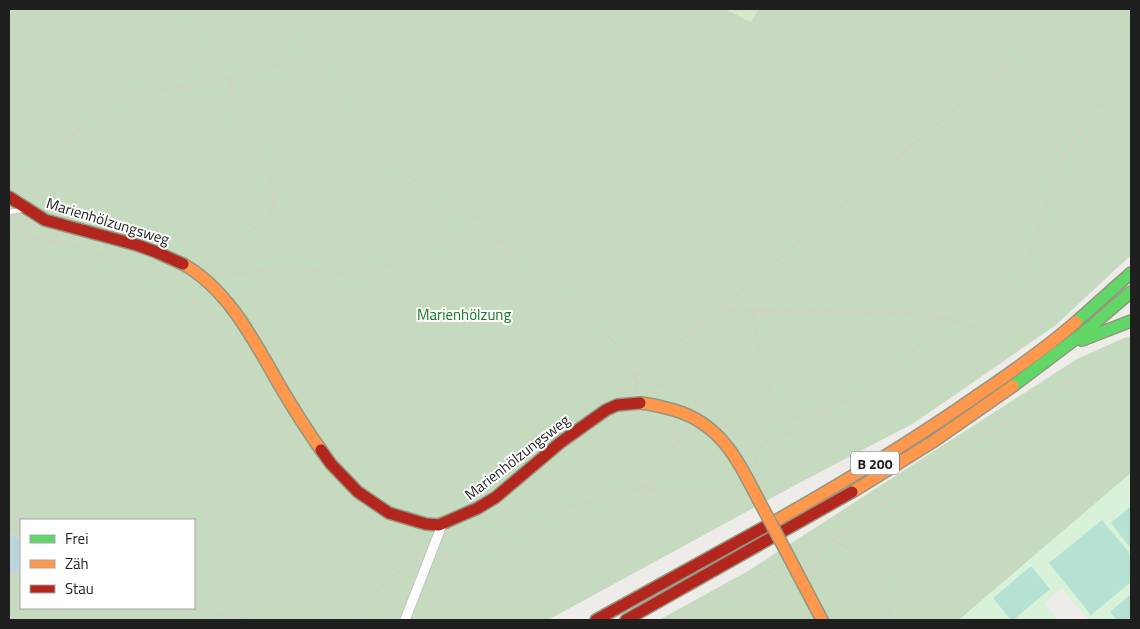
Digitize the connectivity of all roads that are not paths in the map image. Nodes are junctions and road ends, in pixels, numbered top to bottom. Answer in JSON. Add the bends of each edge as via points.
{"nodes":[{"id":1,"x":11,"y":192,"type":"edge"},
{"id":2,"x":26,"y":208,"type":"junction"},
{"id":3,"x":9,"y":212,"type":"edge"},
{"id":4,"x":1131,"y":273,"type":"edge"},
{"id":5,"x":1131,"y":292,"type":"edge"},
{"id":6,"x":1131,"y":321,"type":"edge"},
{"id":7,"x":1068,"y":345,"type":"junction"},
{"id":8,"x":442,"y":525,"type":"junction"},
{"id":9,"x":405,"y":620,"type":"edge"},
{"id":10,"x":596,"y":620,"type":"edge"},
{"id":11,"x":626,"y":620,"type":"edge"},
{"id":12,"x":822,"y":620,"type":"edge"}],
"edges":[{"from":1,"to":2,"type":"main road","name":"Marienhölzungsweg"},
{"from":2,"to":3,"type":"lane"},
{"from":2,"to":8,"type":"main road","name":"Marienhölzungsweg","via":[[43,219],[160,253],[190,267],[221,295],[238,318],[292,406],[343,478],[388,512],[418,522]]},
{"from":4,"to":10,"type":"main road","number":"B 200","via":[[1061,335],[982,394],[898,449]]},
{"from":5,"to":7,"type":"main road","number":"B 200"},
{"from":6,"to":7,"type":"main road"},
{"from":7,"to":11,"type":"main road","number":"B 200","via":[[988,405],[903,461]]},
{"from":8,"to":9,"type":"street"},
{"from":8,"to":12,"type":"main road","name":"Marienhölzungsweg","bridge":true,"via":[[488,503],[584,423],[615,406],[634,403],[658,405],[695,418],[727,446]]}]}
